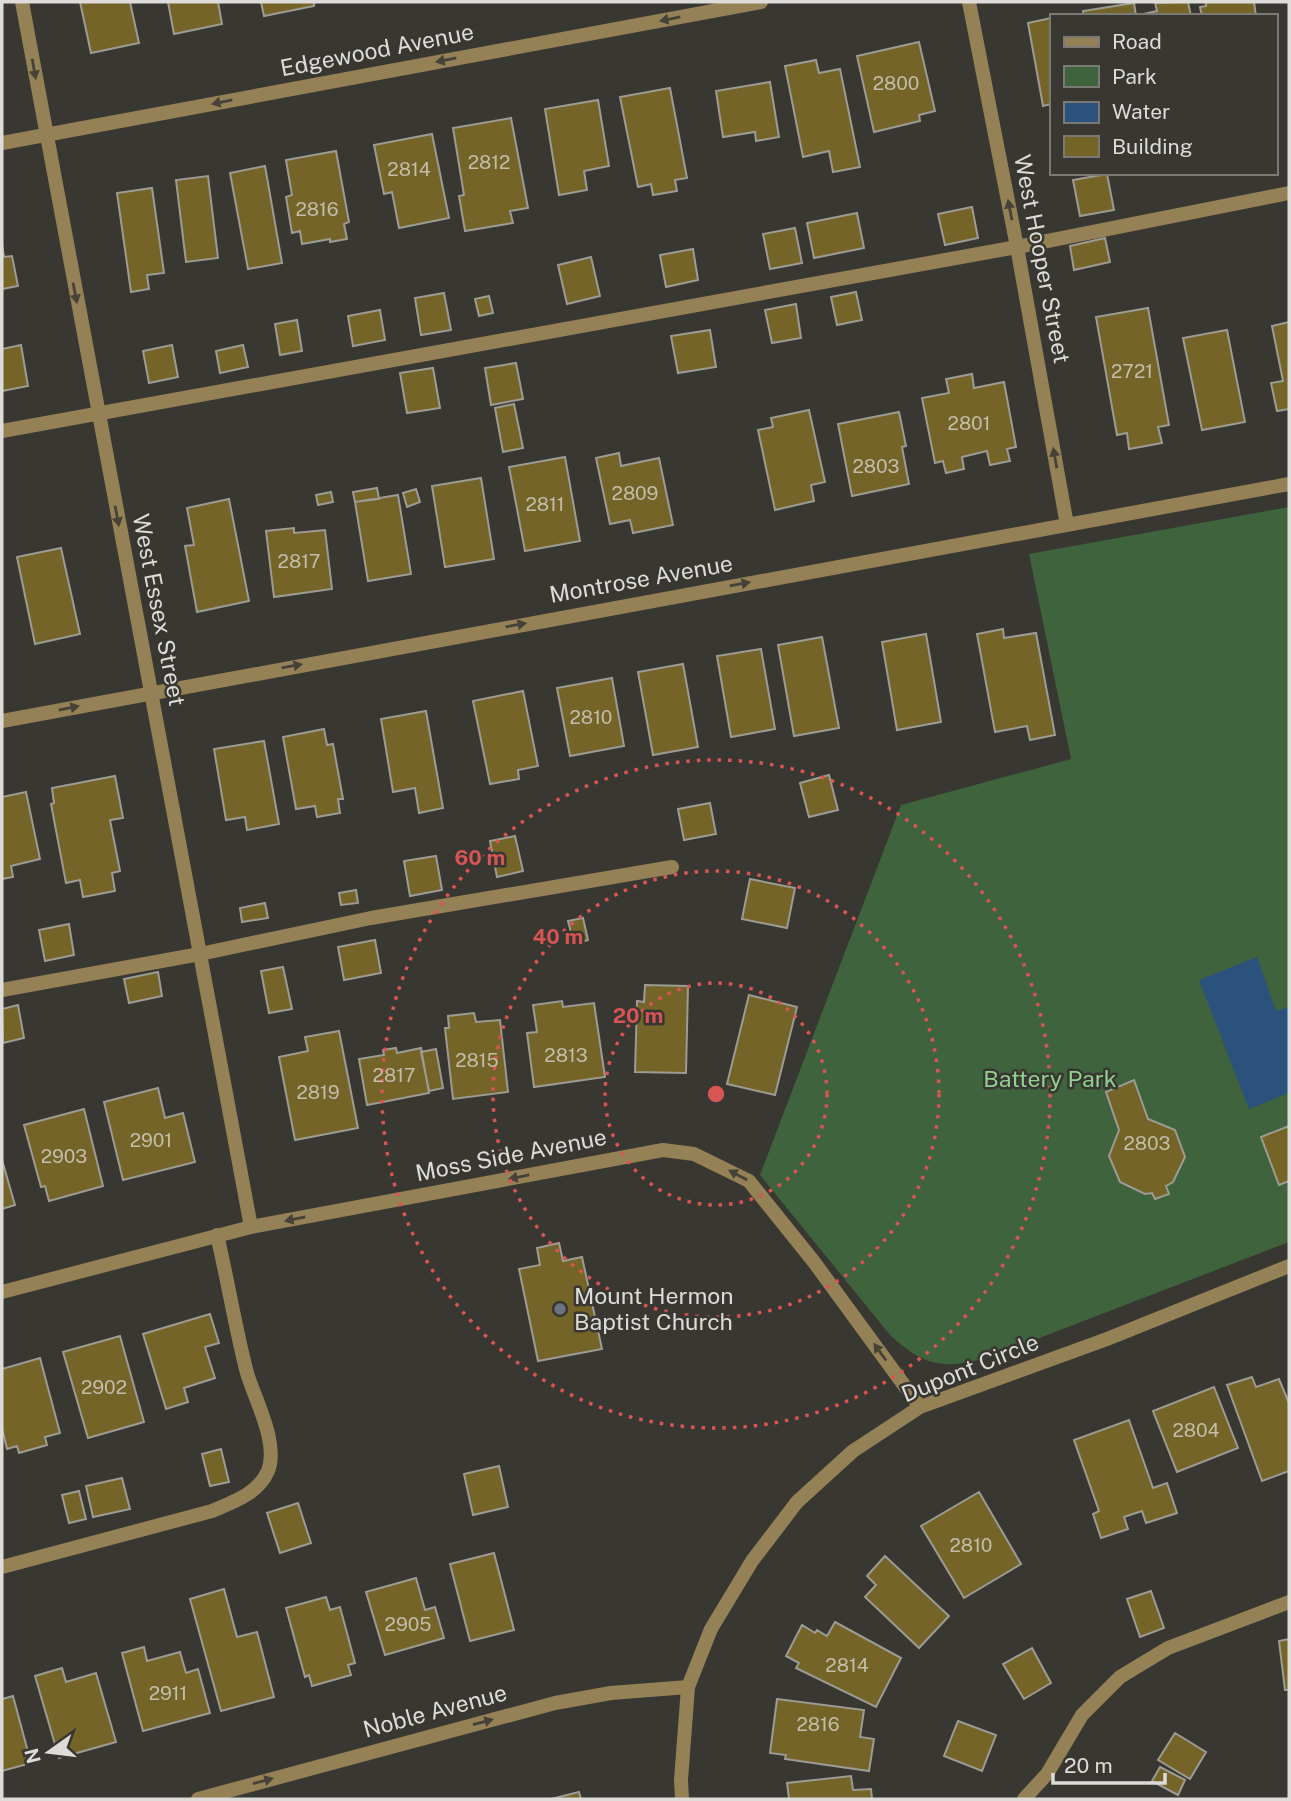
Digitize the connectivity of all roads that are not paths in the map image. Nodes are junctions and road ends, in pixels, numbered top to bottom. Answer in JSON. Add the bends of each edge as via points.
{"nodes":[{"id":1,"x":22,"y":2,"type":"edge"},
{"id":2,"x":761,"y":2,"type":"edge"},
{"id":3,"x":969,"y":2,"type":"edge"},
{"id":4,"x":45,"y":135,"type":"junction"},
{"id":5,"x":2,"y":143,"type":"edge"},
{"id":6,"x":1289,"y":193,"type":"edge"},
{"id":7,"x":1017,"y":247,"type":"junction"},
{"id":8,"x":97,"y":414,"type":"junction"},
{"id":9,"x":2,"y":431,"type":"edge"},
{"id":10,"x":1289,"y":484,"type":"edge"},
{"id":11,"x":1067,"y":525,"type":"junction"},
{"id":12,"x":152,"y":692,"type":"junction"},
{"id":13,"x":2,"y":720,"type":"edge"},
{"id":14,"x":672,"y":867,"type":"dead end"},
{"id":15,"x":200,"y":954,"type":"junction"},
{"id":16,"x":2,"y":990,"type":"edge"},
{"id":17,"x":251,"y":1227,"type":"junction"},
{"id":18,"x":217,"y":1236,"type":"junction"},
{"id":19,"x":1289,"y":1266,"type":"edge"},
{"id":20,"x":2,"y":1292,"type":"edge"},
{"id":21,"x":920,"y":1407,"type":"junction"},
{"id":22,"x":2,"y":1567,"type":"edge"},
{"id":23,"x":1289,"y":1602,"type":"edge"},
{"id":24,"x":688,"y":1687,"type":"junction"},
{"id":25,"x":198,"y":1799,"type":"edge"},
{"id":26,"x":682,"y":1799,"type":"edge"},
{"id":27,"x":1024,"y":1799,"type":"edge"}],
"edges":[{"from":1,"to":4,"type":"street","name":"West Essex Street","one_way":true},
{"from":2,"to":4,"type":"street","name":"Edgewood Avenue","one_way":true},
{"from":7,"to":3,"type":"street","name":"West Hooper Street","one_way":true},
{"from":4,"to":5,"type":"street","name":"Edgewood Avenue"},
{"from":4,"to":8,"type":"street","name":"West Essex Street","one_way":true},
{"from":6,"to":7,"type":"street"},
{"from":7,"to":8,"type":"street"},
{"from":11,"to":7,"type":"street","name":"West Hooper Street","one_way":true},
{"from":8,"to":9,"type":"street"},
{"from":8,"to":12,"type":"street","name":"West Essex Street","one_way":true},
{"from":10,"to":11,"type":"street","name":"Montrose Avenue"},
{"from":12,"to":11,"type":"street","name":"Montrose Avenue","one_way":true},
{"from":13,"to":12,"type":"street","name":"Montrose Avenue","one_way":true},
{"from":12,"to":15,"type":"street","name":"West Essex Street"},
{"from":14,"to":15,"type":"street","via":[[371,918]]},
{"from":15,"to":16,"type":"street"},
{"from":15,"to":17,"type":"street","name":"West Essex Street"},
{"from":17,"to":18,"type":"street","name":"Moss Side Avenue"},
{"from":21,"to":17,"type":"street","name":"Moss Side Avenue","one_way":true,"via":[[749,1181],[694,1154],[663,1150]]},
{"from":18,"to":20,"type":"street","name":"Moss Side Avenue"},
{"from":18,"to":22,"type":"street","via":[[271,1453],[260,1485],[241,1500],[212,1511]]},
{"from":19,"to":21,"type":"street","name":"Dupont Circle"},
{"from":21,"to":24,"type":"street","name":"Dupont Circle","via":[[853,1451],[797,1502],[752,1561],[711,1629]]},
{"from":23,"to":27,"type":"street","via":[[1168,1648],[1120,1676],[1082,1715],[1047,1774]]},
{"from":25,"to":24,"type":"street","name":"Noble Avenue","one_way":true,"via":[[555,1703]]},
{"from":24,"to":26,"type":"street","name":"Dupont Circle"}]}
